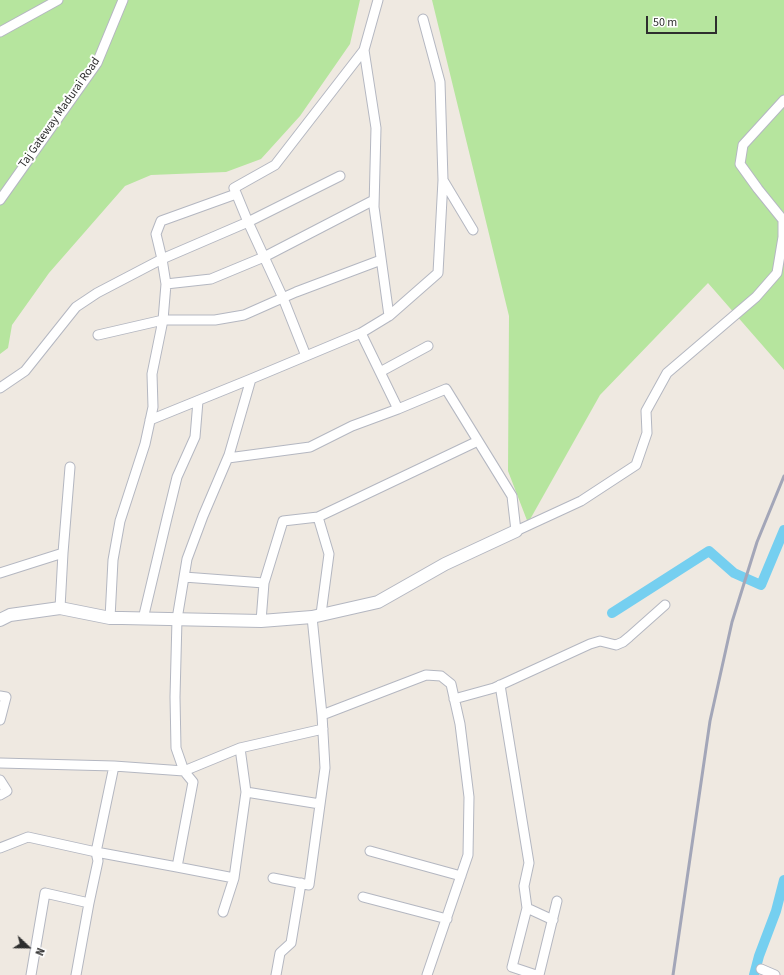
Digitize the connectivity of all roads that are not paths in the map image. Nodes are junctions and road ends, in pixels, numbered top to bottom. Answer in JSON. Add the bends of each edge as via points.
{"nodes":[{"id":1,"x":58,"y":0,"type":"edge"},
{"id":2,"x":123,"y":0,"type":"edge"},
{"id":3,"x":378,"y":0,"type":"edge"},
{"id":4,"x":423,"y":19,"type":"dead end"},
{"id":5,"x":0,"y":32,"type":"edge"},
{"id":6,"x":364,"y":50,"type":"junction"},
{"id":7,"x":784,"y":100,"type":"edge"},
{"id":8,"x":340,"y":176,"type":"dead end"},
{"id":9,"x":443,"y":180,"type":"junction"},
{"id":10,"x":236,"y":194,"type":"junction"},
{"id":11,"x":0,"y":200,"type":"edge"},
{"id":12,"x":374,"y":200,"type":"junction"},
{"id":13,"x":248,"y":222,"type":"junction"},
{"id":14,"x":473,"y":230,"type":"dead end"},
{"id":15,"x":264,"y":256,"type":"junction"},
{"id":16,"x":162,"y":259,"type":"junction"},
{"id":17,"x":381,"y":260,"type":"junction"},
{"id":18,"x":166,"y":284,"type":"junction"},
{"id":19,"x":283,"y":298,"type":"junction"},
{"id":20,"x":389,"y":316,"type":"junction"},
{"id":21,"x":163,"y":320,"type":"junction"},
{"id":22,"x":361,"y":333,"type":"junction"},
{"id":23,"x":98,"y":335,"type":"dead end"},
{"id":24,"x":428,"y":346,"type":"dead end"},
{"id":25,"x":306,"y":356,"type":"junction"},
{"id":26,"x":380,"y":372,"type":"junction"},
{"id":27,"x":251,"y":379,"type":"junction"},
{"id":28,"x":0,"y":388,"type":"edge"},
{"id":29,"x":198,"y":401,"type":"junction"},
{"id":30,"x":398,"y":409,"type":"junction"},
{"id":31,"x":150,"y":420,"type":"junction"},
{"id":32,"x":478,"y":441,"type":"junction"},
{"id":33,"x":228,"y":458,"type":"junction"},
{"id":34,"x":70,"y":467,"type":"dead end"},
{"id":35,"x":318,"y":517,"type":"junction"},
{"id":36,"x":516,"y":531,"type":"junction"},
{"id":37,"x":63,"y":553,"type":"junction"},
{"id":38,"x":0,"y":573,"type":"edge"},
{"id":39,"x":184,"y":577,"type":"junction"},
{"id":40,"x":264,"y":583,"type":"junction"},
{"id":41,"x":665,"y":605,"type":"dead end"},
{"id":42,"x":60,"y":608,"type":"junction"},
{"id":43,"x":316,"y":615,"type":"junction"},
{"id":44,"x":110,"y":618,"type":"junction"},
{"id":45,"x":143,"y":619,"type":"junction"},
{"id":46,"x":0,"y":620,"type":"edge"},
{"id":47,"x":177,"y":620,"type":"junction"},
{"id":48,"x":262,"y":621,"type":"junction"},
{"id":49,"x":500,"y":685,"type":"junction"},
{"id":50,"x":2,"y":697,"type":"edge"},
{"id":51,"x":454,"y":699,"type":"junction"},
{"id":52,"x":322,"y":715,"type":"junction"},
{"id":53,"x":0,"y":720,"type":"edge"},
{"id":54,"x":322,"y":729,"type":"junction"},
{"id":55,"x":240,"y":748,"type":"junction"},
{"id":56,"x":0,"y":763,"type":"edge"},
{"id":57,"x":114,"y":766,"type":"junction"},
{"id":58,"x":184,"y":770,"type":"junction"},
{"id":59,"x":0,"y":780,"type":"edge"},
{"id":60,"x":246,"y":792,"type":"junction"},
{"id":61,"x":0,"y":795,"type":"edge"},
{"id":62,"x":320,"y":804,"type":"junction"},
{"id":63,"x":0,"y":848,"type":"edge"},
{"id":64,"x":370,"y":851,"type":"dead end"},
{"id":65,"x":96,"y":852,"type":"junction"},
{"id":66,"x":177,"y":867,"type":"junction"},
{"id":67,"x":461,"y":876,"type":"junction"},
{"id":68,"x":234,"y":878,"type":"junction"},
{"id":69,"x":273,"y":878,"type":"dead end"},
{"id":70,"x":301,"y":883,"type":"junction"},
{"id":71,"x":363,"y":897,"type":"dead end"},
{"id":72,"x":557,"y":901,"type":"dead end"},
{"id":73,"x":89,"y":903,"type":"junction"},
{"id":74,"x":527,"y":908,"type":"junction"},
{"id":75,"x":222,"y":912,"type":"dead end"},
{"id":76,"x":447,"y":919,"type":"junction"},
{"id":77,"x":553,"y":920,"type":"junction"},
{"id":78,"x":761,"y":969,"type":"dead end"},
{"id":79,"x":31,"y":975,"type":"edge"},
{"id":80,"x":76,"y":975,"type":"edge"},
{"id":81,"x":276,"y":975,"type":"edge"},
{"id":82,"x":427,"y":975,"type":"edge"},
{"id":83,"x":537,"y":975,"type":"edge"},
{"id":84,"x":775,"y":975,"type":"edge"}],
"edges":[{"from":1,"to":5,"type":"street"},
{"from":2,"to":11,"type":"street","name":"Taj Gateway Madurai Road","via":[[98,63]]},
{"from":3,"to":6,"type":"street"},
{"from":4,"to":9,"type":"street","via":[[440,82]]},
{"from":6,"to":10,"type":"street","via":[[275,165],[234,188]]},
{"from":6,"to":12,"type":"street","via":[[376,128]]},
{"from":7,"to":36,"type":"street","via":[[743,145],[740,164],[783,220],[777,273],[756,297],[667,373],[646,411],[647,433],[636,465],[581,501]]},
{"from":8,"to":13,"type":"street"},
{"from":9,"to":14,"type":"street"},
{"from":9,"to":20,"type":"street","via":[[438,273]]},
{"from":10,"to":13,"type":"street"},
{"from":10,"to":16,"type":"street","via":[[161,221],[156,234]]},
{"from":12,"to":15,"type":"street"},
{"from":12,"to":17,"type":"street"},
{"from":13,"to":15,"type":"street"},
{"from":13,"to":16,"type":"street"},
{"from":15,"to":18,"type":"street","via":[[211,279]]},
{"from":15,"to":19,"type":"street"},
{"from":16,"to":18,"type":"street"},
{"from":16,"to":28,"type":"street","via":[[76,307],[25,371]]},
{"from":17,"to":19,"type":"street"},
{"from":17,"to":20,"type":"street"},
{"from":18,"to":21,"type":"street"},
{"from":19,"to":21,"type":"street","via":[[244,316],[215,320]]},
{"from":19,"to":25,"type":"street"},
{"from":20,"to":22,"type":"street"},
{"from":21,"to":23,"type":"street"},
{"from":21,"to":31,"type":"street","via":[[152,374],[153,407]]},
{"from":22,"to":25,"type":"street"},
{"from":22,"to":26,"type":"street"},
{"from":24,"to":26,"type":"street"},
{"from":25,"to":27,"type":"street"},
{"from":26,"to":30,"type":"street"},
{"from":27,"to":29,"type":"street"},
{"from":27,"to":33,"type":"street"},
{"from":29,"to":31,"type":"street"},
{"from":29,"to":45,"type":"street","via":[[195,437],[177,477]]},
{"from":30,"to":32,"type":"street","via":[[446,389]]},
{"from":30,"to":33,"type":"street","via":[[352,426],[310,447]]},
{"from":31,"to":44,"type":"street","via":[[146,444],[120,521],[113,560]]},
{"from":32,"to":35,"type":"street"},
{"from":32,"to":36,"type":"street","via":[[512,496]]},
{"from":33,"to":39,"type":"street","via":[[187,559]]},
{"from":34,"to":37,"type":"street"},
{"from":35,"to":40,"type":"street","via":[[283,521]]},
{"from":35,"to":43,"type":"street","via":[[329,554]]},
{"from":36,"to":43,"type":"street","via":[[445,564],[378,602]]},
{"from":37,"to":38,"type":"street"},
{"from":37,"to":42,"type":"street"},
{"from":39,"to":40,"type":"street"},
{"from":39,"to":47,"type":"street"},
{"from":40,"to":48,"type":"street"},
{"from":41,"to":49,"type":"street","via":[[623,642],[616,645],[600,641],[590,644]]},
{"from":42,"to":44,"type":"street"},
{"from":42,"to":46,"type":"street","via":[[10,615]]},
{"from":43,"to":48,"type":"street"},
{"from":43,"to":52,"type":"street"},
{"from":44,"to":45,"type":"street"},
{"from":45,"to":47,"type":"street"},
{"from":47,"to":48,"type":"street"},
{"from":47,"to":58,"type":"street","via":[[176,748]]},
{"from":49,"to":51,"type":"street"},
{"from":49,"to":74,"type":"street","via":[[529,863],[524,886]]},
{"from":50,"to":53,"type":"street"},
{"from":51,"to":52,"type":"street","via":[[451,684],[442,676],[426,676]]},
{"from":51,"to":67,"type":"street","via":[[460,724],[469,797],[468,855]]},
{"from":52,"to":54,"type":"street"},
{"from":54,"to":55,"type":"street"},
{"from":54,"to":62,"type":"street","via":[[325,768]]},
{"from":55,"to":58,"type":"street"},
{"from":55,"to":60,"type":"street"},
{"from":56,"to":57,"type":"street"},
{"from":57,"to":58,"type":"street"},
{"from":57,"to":65,"type":"street"},
{"from":58,"to":66,"type":"street","via":[[193,782]]},
{"from":59,"to":61,"type":"street","via":[[7,791]]},
{"from":60,"to":62,"type":"street"},
{"from":60,"to":68,"type":"street"},
{"from":62,"to":70,"type":"street","via":[[310,885]]},
{"from":63,"to":65,"type":"street","via":[[28,837]]},
{"from":64,"to":67,"type":"street"},
{"from":65,"to":66,"type":"street"},
{"from":65,"to":73,"type":"street","via":[[98,861]]},
{"from":66,"to":68,"type":"street"},
{"from":67,"to":76,"type":"street"},
{"from":68,"to":75,"type":"street"},
{"from":69,"to":70,"type":"street"},
{"from":70,"to":81,"type":"street","via":[[291,943],[280,953]]},
{"from":71,"to":76,"type":"street"},
{"from":72,"to":77,"type":"street"},
{"from":73,"to":79,"type":"street","via":[[44,893]]},
{"from":73,"to":80,"type":"street"},
{"from":74,"to":77,"type":"street"},
{"from":74,"to":83,"type":"street","via":[[512,967]]},
{"from":76,"to":82,"type":"street"},
{"from":77,"to":83,"type":"street"},
{"from":78,"to":84,"type":"street"}]}
